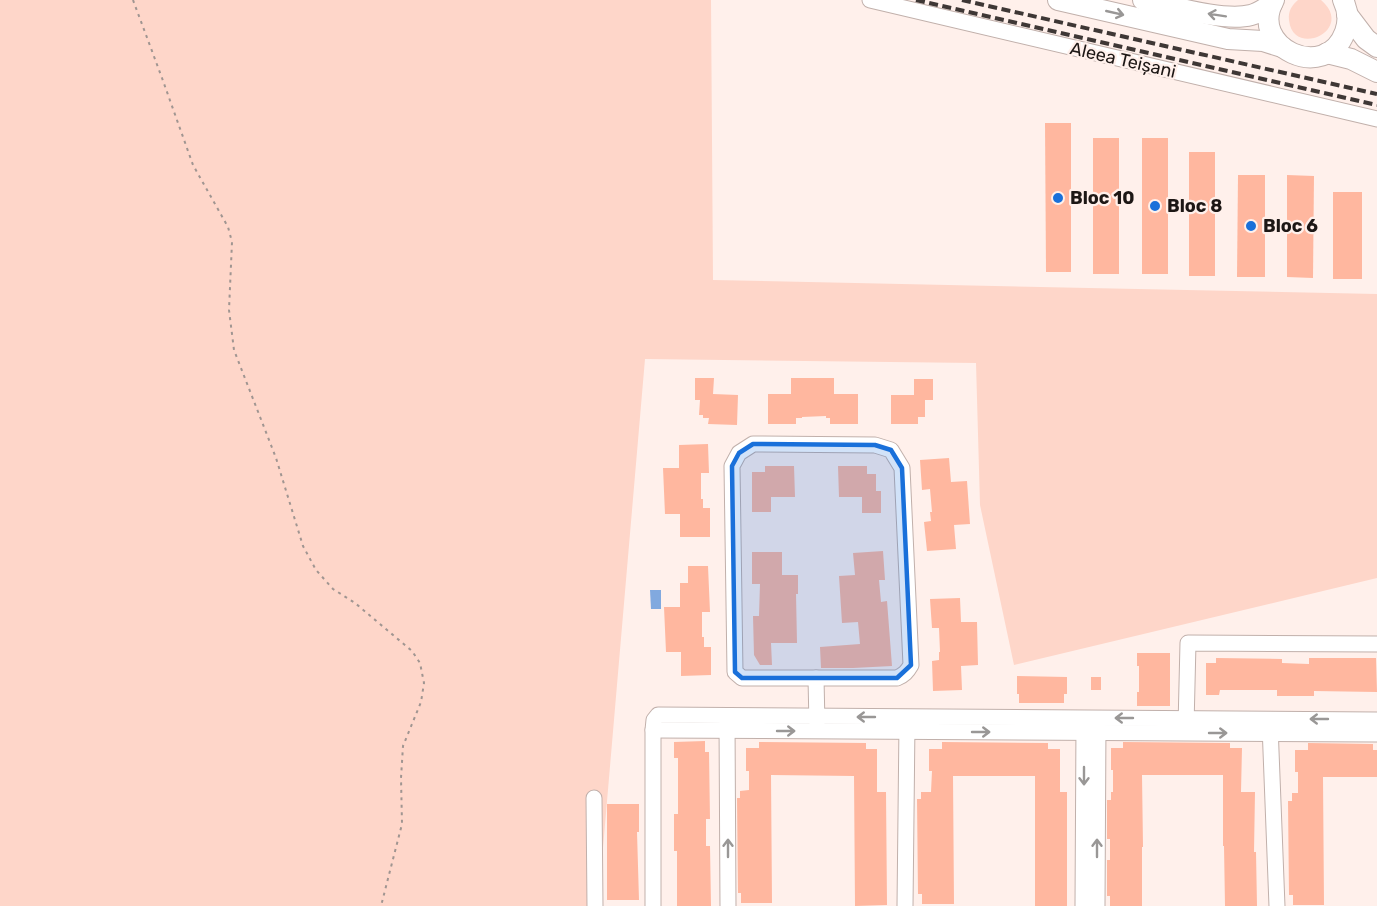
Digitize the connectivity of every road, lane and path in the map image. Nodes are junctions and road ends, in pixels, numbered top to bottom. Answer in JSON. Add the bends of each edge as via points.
{"nodes":[{"id":1,"x":133,"y":0,"type":"edge"},
{"id":2,"x":870,"y":0,"type":"edge"},
{"id":3,"x":1058,"y":0,"type":"edge"},
{"id":4,"x":1143,"y":0,"type":"edge"},
{"id":5,"x":1273,"y":2,"type":"edge"},
{"id":6,"x":1344,"y":4,"type":"edge"},
{"id":7,"x":1282,"y":47,"type":"junction"},
{"id":8,"x":1377,"y":47,"type":"edge"},
{"id":9,"x":1327,"y":53,"type":"junction"},
{"id":10,"x":1377,"y":72,"type":"edge"},
{"id":11,"x":1377,"y":119,"type":"edge"},
{"id":12,"x":1377,"y":644,"type":"edge"},
{"id":13,"x":816,"y":678,"type":"junction"},
{"id":14,"x":1377,"y":720,"type":"edge"},
{"id":15,"x":727,"y":723,"type":"junction"},
{"id":16,"x":817,"y":724,"type":"junction"},
{"id":17,"x":907,"y":724,"type":"junction"},
{"id":18,"x":1091,"y":725,"type":"junction"},
{"id":19,"x":1186,"y":726,"type":"junction"},
{"id":20,"x":1270,"y":726,"type":"junction"},
{"id":21,"x":653,"y":730,"type":"junction"},
{"id":22,"x":1377,"y":734,"type":"edge"},
{"id":23,"x":594,"y":798,"type":"dead end"},
{"id":24,"x":381,"y":906,"type":"edge"},
{"id":25,"x":595,"y":906,"type":"edge"},
{"id":26,"x":653,"y":906,"type":"edge"},
{"id":27,"x":728,"y":906,"type":"edge"},
{"id":28,"x":905,"y":906,"type":"edge"},
{"id":29,"x":1083,"y":906,"type":"edge"},
{"id":30,"x":1097,"y":906,"type":"edge"},
{"id":31,"x":1277,"y":906,"type":"edge"}],
"edges":[{"from":1,"to":24,"type":"path","via":[[193,165],[228,228],[232,242],[229,310],[234,350],[276,458],[303,546],[316,570],[333,588],[412,651],[420,663],[424,683],[421,702],[403,746],[402,824]]},
{"from":2,"to":11,"type":"street","name":"Aleea Teișani"},
{"from":3,"to":7,"type":"main road","one_way":true,"via":[[1227,39],[1263,41]]},
{"from":5,"to":4,"type":"main road","one_way":true,"via":[[1251,15],[1222,17]]},
{"from":5,"to":7,"type":"main road","via":[[1269,13],[1271,32]]},
{"from":6,"to":8,"type":"main road","via":[[1366,39]]},
{"from":6,"to":9,"type":"main road","via":[[1347,26],[1343,37]]},
{"from":7,"to":9,"type":"main road","via":[[1299,57]]},
{"from":9,"to":10,"type":"main road"},
{"from":12,"to":19,"type":"street","via":[[1188,643]]},
{"from":13,"to":13,"type":"street","via":[[742,678],[734,670],[732,466],[739,453],[753,444],[875,445],[891,450],[902,468],[911,665],[897,678]]},
{"from":13,"to":16,"type":"street"},
{"from":14,"to":20,"type":"street","one_way":true},
{"from":15,"to":16,"type":"street"},
{"from":15,"to":21,"type":"street"},
{"from":15,"to":21,"type":"street","via":[[658,715]]},
{"from":27,"to":15,"type":"street","one_way":true},
{"from":16,"to":17,"type":"street"},
{"from":17,"to":18,"type":"street"},
{"from":17,"to":28,"type":"street"},
{"from":18,"to":19,"type":"street"},
{"from":18,"to":29,"type":"street","one_way":true},
{"from":30,"to":18,"type":"street","one_way":true},
{"from":19,"to":20,"type":"street"},
{"from":20,"to":22,"type":"street"},
{"from":20,"to":31,"type":"street"},
{"from":21,"to":26,"type":"street"},
{"from":23,"to":25,"type":"street"}]}
